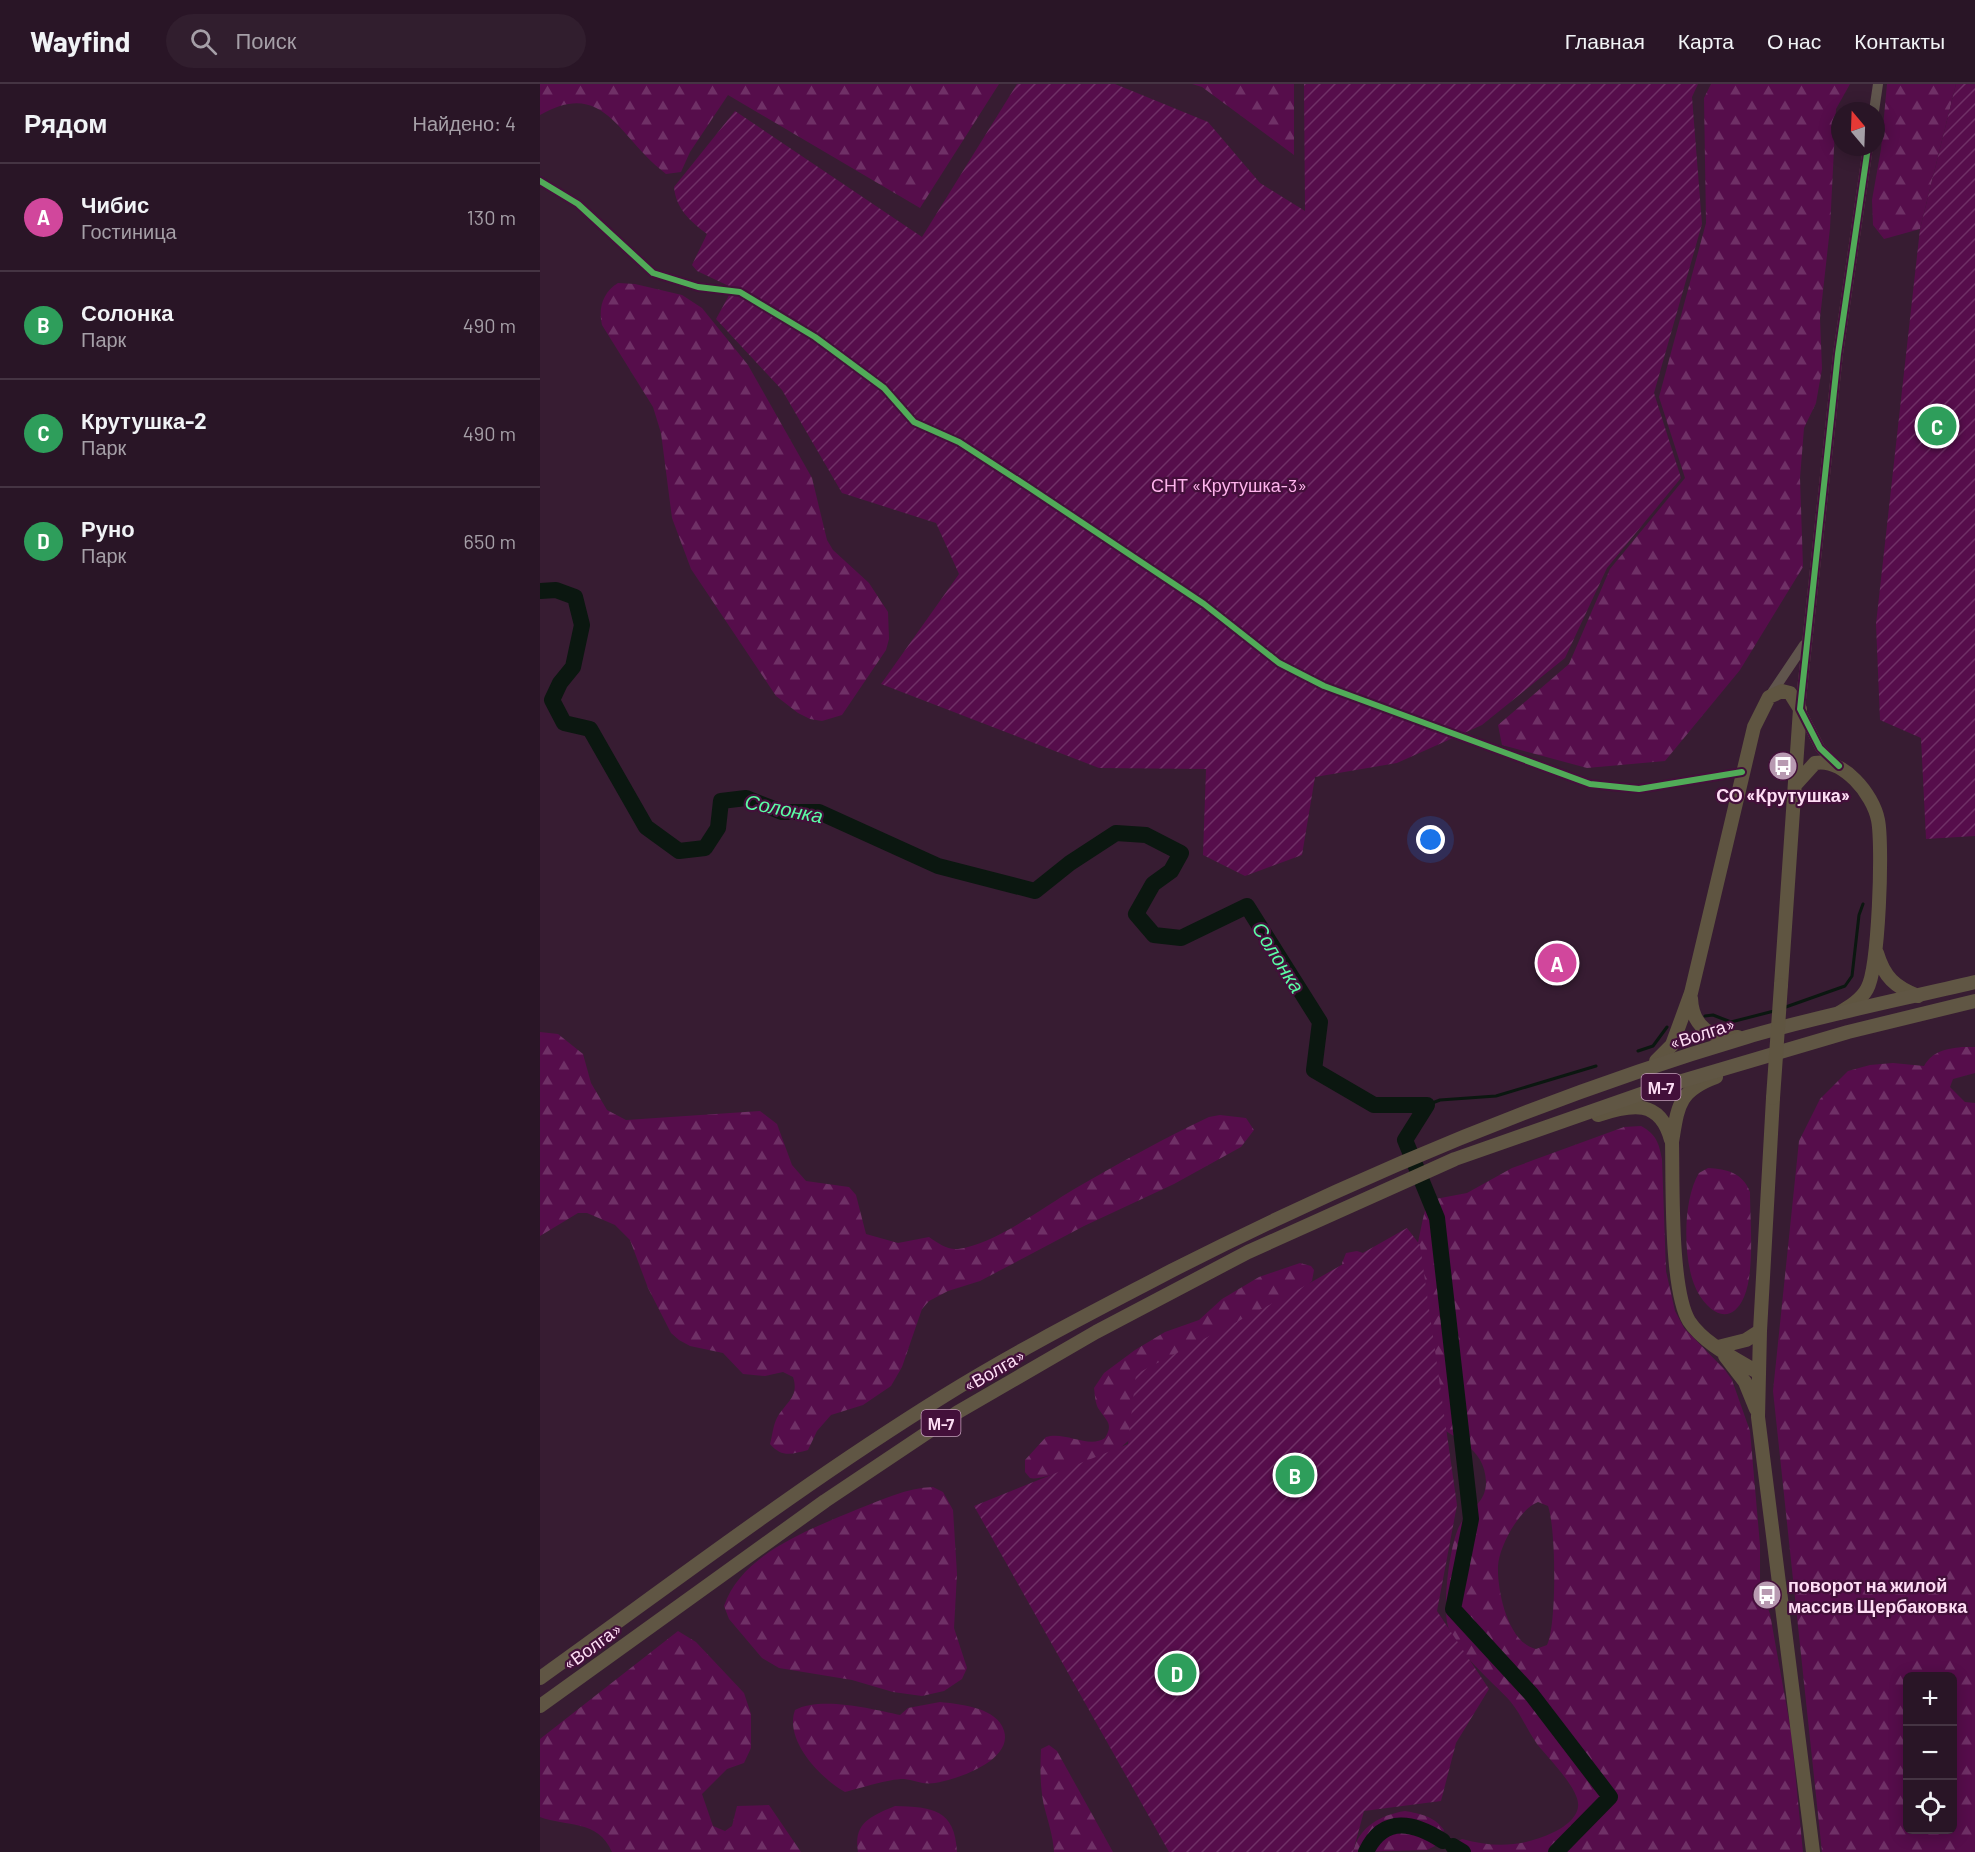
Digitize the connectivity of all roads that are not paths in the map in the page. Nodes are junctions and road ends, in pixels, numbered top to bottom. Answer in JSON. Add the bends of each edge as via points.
{"nodes":[{"id":1,"x":1878,"y":84,"type":"edge"},
{"id":2,"x":1875,"y":102,"type":"edge"},
{"id":3,"x":1867,"y":156,"type":"edge"},
{"id":4,"x":540,"y":181,"type":"edge"},
{"id":5,"x":1805,"y":642,"type":"junction"},
{"id":6,"x":1768,"y":697,"type":"junction"},
{"id":7,"x":1800,"y":709,"type":"junction"},
{"id":8,"x":1839,"y":766,"type":"junction"},
{"id":9,"x":1742,"y":772,"type":"junction"},
{"id":10,"x":1795,"y":786,"type":"junction"},
{"id":11,"x":1876,"y":951,"type":"junction"},
{"id":12,"x":1975,"y":982,"type":"edge"},
{"id":13,"x":1691,"y":993,"type":"junction"},
{"id":14,"x":1918,"y":996,"type":"junction"},
{"id":15,"x":1975,"y":1000,"type":"edge"},
{"id":16,"x":1835,"y":1016,"type":"junction"},
{"id":17,"x":1731,"y":1038,"type":"junction"},
{"id":18,"x":1746,"y":1038,"type":"junction"},
{"id":19,"x":1751,"y":1059,"type":"junction"},
{"id":20,"x":1656,"y":1061,"type":"junction"},
{"id":21,"x":1612,"y":1082,"type":"junction"},
{"id":22,"x":1572,"y":1119,"type":"junction"},
{"id":23,"x":1672,"y":1142,"type":"junction"},
{"id":24,"x":1760,"y":1331,"type":"junction"},
{"id":25,"x":1718,"y":1347,"type":"junction"},
{"id":26,"x":1759,"y":1373,"type":"junction"},
{"id":27,"x":1758,"y":1417,"type":"junction"},
{"id":28,"x":540,"y":1678,"type":"edge"},
{"id":29,"x":540,"y":1706,"type":"edge"},
{"id":30,"x":1813,"y":1852,"type":"edge"}],
"edges":[{"from":1,"to":2,"type":"street"},
{"from":3,"to":5,"type":"street","via":[[1838,354]]},
{"from":4,"to":9,"type":"street","via":[[578,204],[653,273],[684,284],[740,292],[815,337],[884,388],[914,422],[959,442],[1204,604],[1279,663],[1324,686],[1590,784],[1639,789]]},
{"from":5,"to":6,"type":"street"},
{"from":5,"to":7,"type":"street"},
{"from":6,"to":7,"type":"main road","via":[[1790,693]]},
{"from":6,"to":9,"type":"main road","via":[[1754,727]]},
{"from":7,"to":8,"type":"street","via":[[1820,748]]},
{"from":7,"to":10,"type":"main road"},
{"from":8,"to":10,"type":"main road","via":[[1815,763]]},
{"from":8,"to":11,"type":"main road","via":[[1863,790],[1878,820]]},
{"from":9,"to":13,"type":"main road"},
{"from":10,"to":24,"type":"main road","bridge":true},
{"from":11,"to":14,"type":"main road","via":[[1888,978]]},
{"from":11,"to":16,"type":"main road","via":[[1865,992]]},
{"from":12,"to":14,"type":"highway","name":"«Волга»","number":"М-7"},
{"from":13,"to":17,"type":"main road","via":[[1693,1012],[1701,1026],[1714,1036]]},
{"from":13,"to":20,"type":"main road","via":[[1672,1045]]},
{"from":14,"to":16,"type":"highway","name":"«Волга»","number":"М-7"},
{"from":15,"to":19,"type":"highway","number":"М-7"},
{"from":16,"to":18,"type":"highway","name":"«Волга»","number":"М-7"},
{"from":17,"to":18,"type":"main road"},
{"from":17,"to":20,"type":"main road"},
{"from":18,"to":21,"type":"highway","name":"«Волга»","number":"М-7"},
{"from":19,"to":22,"type":"highway","number":"М-7"},
{"from":19,"to":23,"type":"main road","via":[[1689,1090],[1678,1109]]},
{"from":20,"to":21,"type":"main road"},
{"from":21,"to":28,"type":"highway","name":"«Волга»","number":"М-7","via":[[1448,1143],[1367,1178],[1087,1314],[946,1395],[813,1482]]},
{"from":22,"to":23,"type":"main road","via":[[1630,1107],[1646,1108],[1665,1123]]},
{"from":22,"to":29,"type":"highway","name":"«Волга»","number":"М-7","via":[[1455,1159],[1374,1194],[1218,1268],[1096,1332],[958,1412],[825,1501]]},
{"from":23,"to":25,"type":"main road","via":[[1680,1296],[1689,1321]]},
{"from":24,"to":25,"type":"main road","via":[[1746,1340]]},
{"from":24,"to":26,"type":"main road"},
{"from":25,"to":26,"type":"main road"},
{"from":25,"to":27,"type":"main road","via":[[1745,1382]]},
{"from":26,"to":27,"type":"main road"},
{"from":27,"to":30,"type":"main road"}]}
